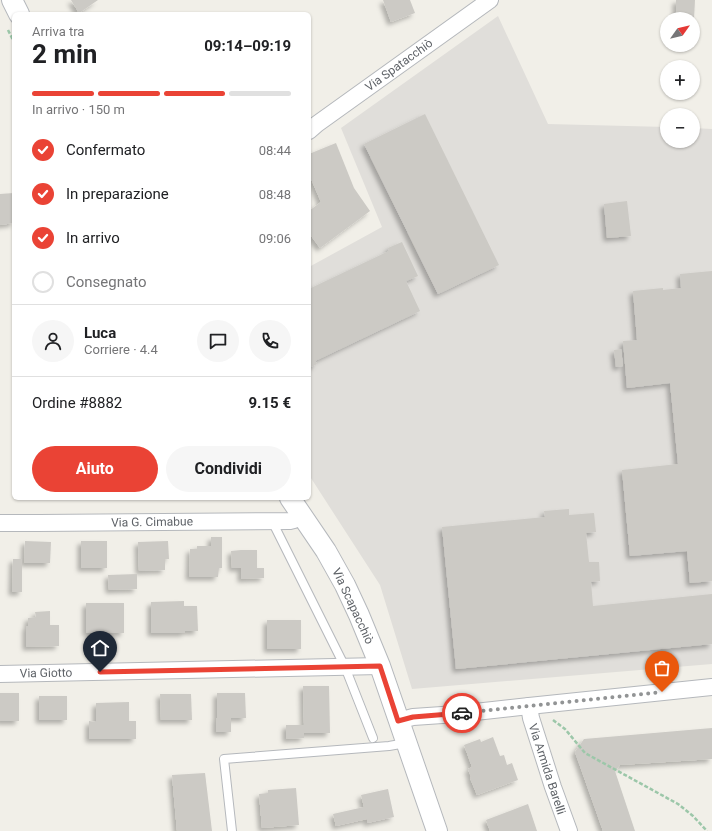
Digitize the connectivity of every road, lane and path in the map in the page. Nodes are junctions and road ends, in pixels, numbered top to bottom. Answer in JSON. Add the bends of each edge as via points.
{"nodes":[{"id":1,"x":12,"y":0,"type":"edge"},
{"id":2,"x":490,"y":0,"type":"edge"},
{"id":3,"x":18,"y":12,"type":"edge"},
{"id":4,"x":311,"y":130,"type":"edge"},
{"id":5,"x":291,"y":500,"type":"edge"},
{"id":6,"x":302,"y":515,"type":"junction"},
{"id":7,"x":272,"y":521,"type":"junction"},
{"id":8,"x":0,"y":523,"type":"edge"},
{"id":9,"x":345,"y":666,"type":"junction"},
{"id":10,"x":380,"y":666,"type":"junction"},
{"id":11,"x":0,"y":674,"type":"edge"},
{"id":12,"x":712,"y":687,"type":"edge"},
{"id":13,"x":530,"y":712,"type":"junction"},
{"id":14,"x":398,"y":721,"type":"junction"},
{"id":15,"x":373,"y":738,"type":"dead end"},
{"id":16,"x":406,"y":742,"type":"junction"},
{"id":17,"x":232,"y":831,"type":"edge"},
{"id":18,"x":437,"y":831,"type":"edge"},
{"id":19,"x":569,"y":831,"type":"edge"},
{"id":20,"x":707,"y":831,"type":"edge"}],
"edges":[{"from":1,"to":3,"type":"street"},
{"from":2,"to":4,"type":"street","name":"Via Spatacchiò"},
{"from":5,"to":6,"type":"street","name":"Via Scapacchiò"},
{"from":6,"to":7,"type":"street","name":"Via G. Cimabue","via":[[290,521]]},
{"from":6,"to":10,"type":"street","name":"Via Scapacchiò","via":[[345,585]]},
{"from":7,"to":8,"type":"street","name":"Via G. Cimabue"},
{"from":7,"to":9,"type":"lane"},
{"from":9,"to":10,"type":"street","name":"Via Giotto"},
{"from":9,"to":11,"type":"street","name":"Via Giotto"},
{"from":9,"to":15,"type":"lane"},
{"from":10,"to":14,"type":"street","name":"Via Scapacchiò"},
{"from":12,"to":13,"type":"street"},
{"from":13,"to":14,"type":"street","via":[[457,714],[413,717]]},
{"from":13,"to":19,"type":"street","name":"Via Armida Barelli","via":[[552,787]]},
{"from":13,"to":20,"type":"path","via":[[545,714],[564,729],[584,753],[678,804],[694,816]]},
{"from":14,"to":16,"type":"street","name":"Via Scapacchiò"},
{"from":16,"to":17,"type":"lane","via":[[389,746],[224,760]]},
{"from":16,"to":18,"type":"street","name":"Via Scapacchiò"}]}
